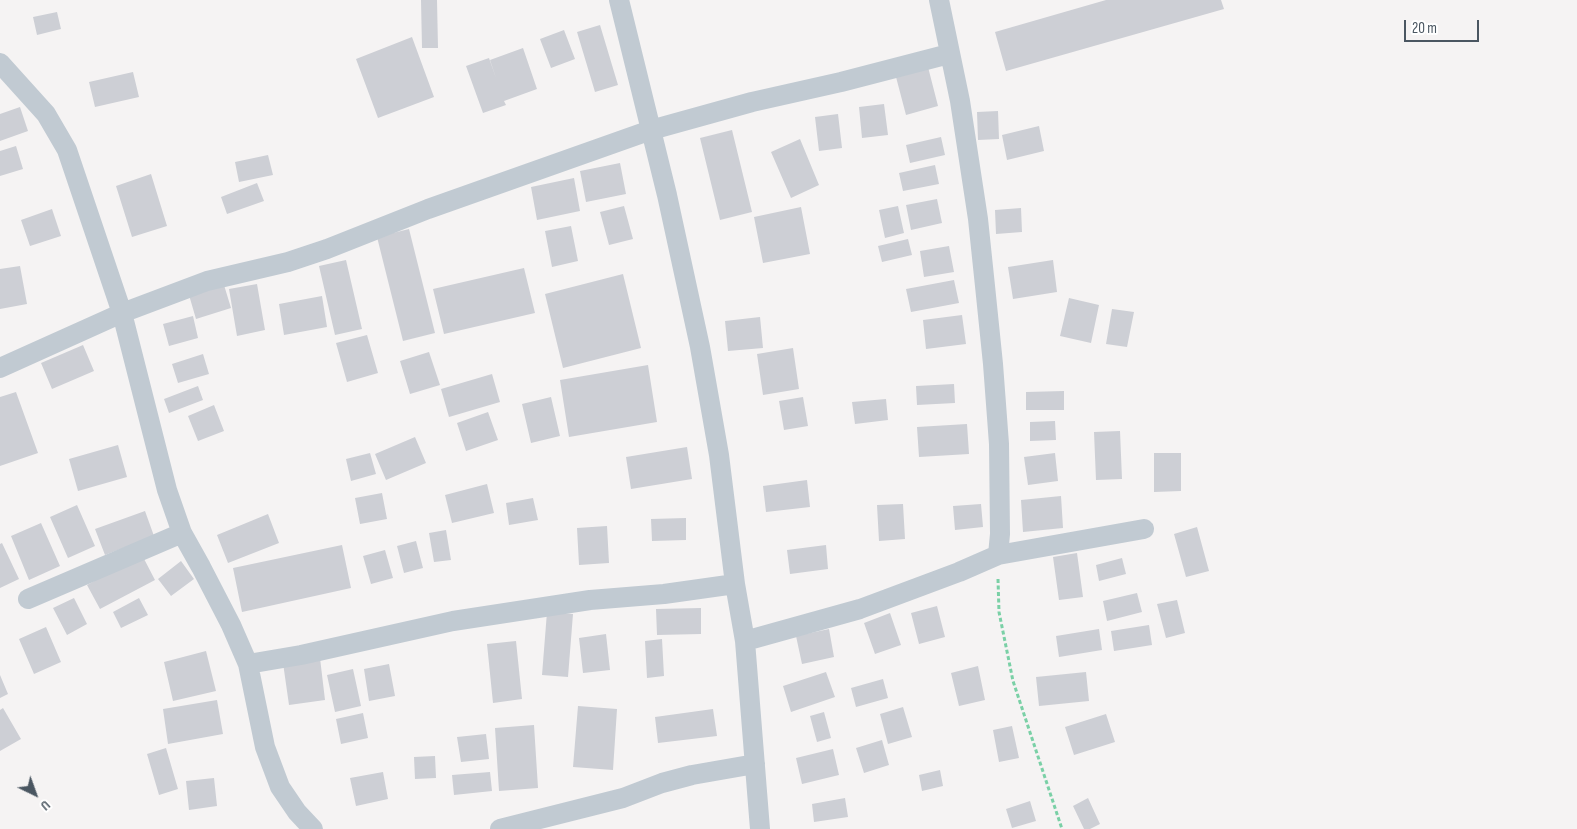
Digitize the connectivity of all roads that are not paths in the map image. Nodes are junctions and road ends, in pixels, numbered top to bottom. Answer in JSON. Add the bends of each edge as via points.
{"nodes":[{"id":1,"x":619,"y":0,"type":"edge"},
{"id":2,"x":939,"y":0,"type":"edge"},
{"id":3,"x":949,"y":54,"type":"junction"},
{"id":4,"x":0,"y":63,"type":"edge"},
{"id":5,"x":651,"y":130,"type":"junction"},
{"id":6,"x":122,"y":313,"type":"junction"},
{"id":7,"x":0,"y":368,"type":"edge"},
{"id":8,"x":1144,"y":529,"type":"dead end"},
{"id":9,"x":182,"y":533,"type":"junction"},
{"id":10,"x":998,"y":555,"type":"junction"},
{"id":11,"x":735,"y":584,"type":"junction"},
{"id":12,"x":28,"y":598,"type":"dead end"},
{"id":13,"x":745,"y":640,"type":"junction"},
{"id":14,"x":248,"y":664,"type":"junction"},
{"id":15,"x":755,"y":764,"type":"junction"},
{"id":16,"x":313,"y":829,"type":"edge"},
{"id":17,"x":500,"y":829,"type":"edge"},
{"id":18,"x":760,"y":829,"type":"edge"}],
"edges":[{"from":1,"to":5,"type":"street"},
{"from":2,"to":3,"type":"street"},
{"from":3,"to":5,"type":"street"},
{"from":3,"to":10,"type":"street","via":[[960,101],[978,219],[993,364],[999,454]]},
{"from":4,"to":6,"type":"street","via":[[46,114],[67,150]]},
{"from":5,"to":6,"type":"street","via":[[428,209],[327,250],[207,281]]},
{"from":5,"to":11,"type":"street","via":[[702,357],[719,455]]},
{"from":6,"to":7,"type":"street"},
{"from":6,"to":9,"type":"street"},
{"from":8,"to":10,"type":"street"},
{"from":9,"to":12,"type":"street"},
{"from":9,"to":14,"type":"street"},
{"from":10,"to":13,"type":"street","via":[[860,609]]},
{"from":11,"to":13,"type":"street"},
{"from":11,"to":14,"type":"street","via":[[590,600],[453,621]]},
{"from":13,"to":15,"type":"street"},
{"from":14,"to":16,"type":"street","via":[[265,747],[280,787]]},
{"from":15,"to":17,"type":"street","via":[[662,783],[623,798]]},
{"from":15,"to":18,"type":"street"}]}
